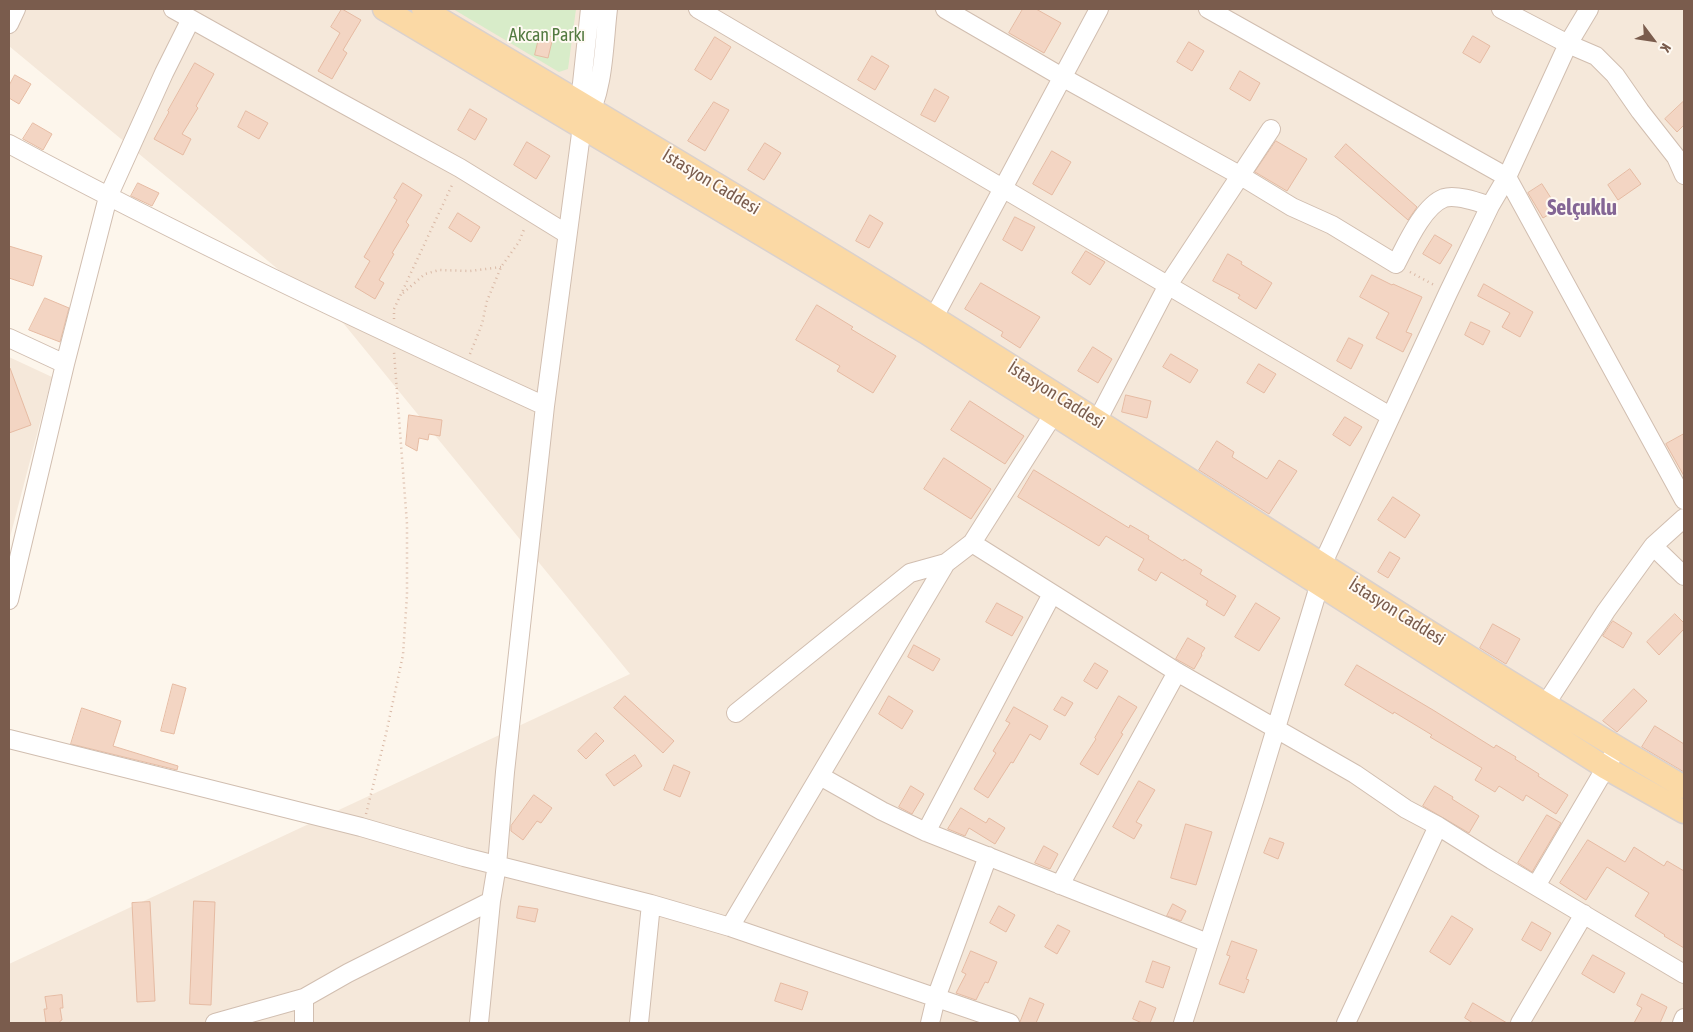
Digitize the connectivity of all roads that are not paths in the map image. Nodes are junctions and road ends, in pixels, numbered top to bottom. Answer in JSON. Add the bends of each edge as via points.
{"nodes":[{"id":1,"x":16,"y":9,"type":"edge"},
{"id":2,"x":173,"y":9,"type":"edge"},
{"id":3,"x":384,"y":9,"type":"edge"},
{"id":4,"x":423,"y":9,"type":"edge"},
{"id":5,"x":590,"y":9,"type":"edge"},
{"id":6,"x":608,"y":9,"type":"edge"},
{"id":7,"x":698,"y":9,"type":"edge"},
{"id":8,"x":1099,"y":9,"type":"edge"},
{"id":9,"x":1208,"y":9,"type":"edge"},
{"id":10,"x":1501,"y":9,"type":"edge"},
{"id":11,"x":1588,"y":9,"type":"edge"},
{"id":12,"x":956,"y":11,"type":"edge"},
{"id":13,"x":191,"y":19,"type":"junction"},
{"id":14,"x":9,"y":24,"type":"edge"},
{"id":15,"x":1568,"y":44,"type":"junction"},
{"id":16,"x":1062,"y":77,"type":"junction"},
{"id":17,"x":585,"y":113,"type":"junction"},
{"id":18,"x":1271,"y":129,"type":"dead end"},
{"id":19,"x":9,"y":144,"type":"edge"},
{"id":20,"x":1680,"y":154,"type":"edge"},
{"id":21,"x":1684,"y":175,"type":"edge"},
{"id":22,"x":1241,"y":176,"type":"junction"},
{"id":23,"x":1507,"y":177,"type":"junction"},
{"id":24,"x":1002,"y":187,"type":"junction"},
{"id":25,"x":108,"y":197,"type":"junction"},
{"id":26,"x":1490,"y":206,"type":"junction"},
{"id":27,"x":567,"y":234,"type":"junction"},
{"id":28,"x":1168,"y":285,"type":"junction"},
{"id":29,"x":934,"y":317,"type":"junction"},
{"id":30,"x":9,"y":338,"type":"edge"},
{"id":31,"x":65,"y":364,"type":"junction"},
{"id":32,"x":545,"y":406,"type":"junction"},
{"id":33,"x":1053,"y":415,"type":"junction"},
{"id":34,"x":1390,"y":416,"type":"junction"},
{"id":35,"x":1096,"y":420,"type":"junction"},
{"id":36,"x":1684,"y":500,"type":"edge"},
{"id":37,"x":1684,"y":518,"type":"edge"},
{"id":38,"x":972,"y":543,"type":"junction"},
{"id":39,"x":1653,"y":546,"type":"junction"},
{"id":40,"x":946,"y":562,"type":"junction"},
{"id":41,"x":1321,"y":575,"type":"junction"},
{"id":42,"x":1684,"y":576,"type":"edge"},
{"id":43,"x":1052,"y":594,"type":"junction"},
{"id":44,"x":9,"y":600,"type":"edge"},
{"id":45,"x":1177,"y":672,"type":"junction"},
{"id":46,"x":1545,"y":705,"type":"junction"},
{"id":47,"x":736,"y":713,"type":"dead end"},
{"id":48,"x":1276,"y":730,"type":"junction"},
{"id":49,"x":9,"y":739,"type":"edge"},
{"id":50,"x":1617,"y":748,"type":"junction"},
{"id":51,"x":1606,"y":768,"type":"junction"},
{"id":52,"x":820,"y":776,"type":"junction"},
{"id":53,"x":1684,"y":787,"type":"edge"},
{"id":54,"x":1684,"y":812,"type":"edge"},
{"id":55,"x":1438,"y":826,"type":"junction"},
{"id":56,"x":926,"y":832,"type":"junction"},
{"id":57,"x":988,"y":856,"type":"junction"},
{"id":58,"x":497,"y":864,"type":"junction"},
{"id":59,"x":1060,"y":885,"type":"junction"},
{"id":60,"x":1536,"y":886,"type":"junction"},
{"id":61,"x":491,"y":901,"type":"junction"},
{"id":62,"x":651,"y":904,"type":"junction"},
{"id":63,"x":1584,"y":914,"type":"junction"},
{"id":64,"x":730,"y":928,"type":"junction"},
{"id":65,"x":1208,"y":943,"type":"junction"},
{"id":66,"x":1684,"y":974,"type":"edge"},
{"id":67,"x":304,"y":998,"type":"junction"},
{"id":68,"x":936,"y":998,"type":"junction"},
{"id":69,"x":1684,"y":1018,"type":"edge"},
{"id":70,"x":215,"y":1023,"type":"edge"},
{"id":71,"x":304,"y":1023,"type":"edge"},
{"id":72,"x":479,"y":1023,"type":"edge"},
{"id":73,"x":639,"y":1023,"type":"edge"},
{"id":74,"x":930,"y":1023,"type":"edge"},
{"id":75,"x":1010,"y":1023,"type":"edge"},
{"id":76,"x":1183,"y":1023,"type":"edge"},
{"id":77,"x":1346,"y":1023,"type":"edge"},
{"id":78,"x":1520,"y":1023,"type":"edge"},
{"id":79,"x":1682,"y":1023,"type":"edge"}],
"edges":[{"from":1,"to":14,"type":"street"},
{"from":2,"to":13,"type":"street"},
{"from":3,"to":17,"type":"main road"},
{"from":4,"to":17,"type":"main road","name":"İstasyon Caddesi"},
{"from":5,"to":17,"type":"street"},
{"from":6,"to":17,"type":"street","via":[[601,73]]},
{"from":7,"to":24,"type":"street"},
{"from":8,"to":16,"type":"street"},
{"from":9,"to":23,"type":"street"},
{"from":10,"to":15,"type":"street"},
{"from":11,"to":15,"type":"street"},
{"from":12,"to":16,"type":"street"},
{"from":13,"to":25,"type":"street"},
{"from":13,"to":27,"type":"street","via":[[460,168]]},
{"from":15,"to":20,"type":"street","via":[[1596,56]]},
{"from":15,"to":23,"type":"street"},
{"from":16,"to":22,"type":"street"},
{"from":16,"to":24,"type":"street"},
{"from":17,"to":27,"type":"street"},
{"from":17,"to":29,"type":"main road","name":"İstasyon Caddesi"},
{"from":17,"to":33,"type":"main road"},
{"from":18,"to":22,"type":"street"},
{"from":19,"to":25,"type":"street"},
{"from":20,"to":21,"type":"street"},
{"from":22,"to":26,"type":"street","via":[[1396,264],[1425,212],[1444,198],[1470,199]]},
{"from":22,"to":28,"type":"street"},
{"from":23,"to":26,"type":"street"},
{"from":23,"to":36,"type":"street"},
{"from":24,"to":28,"type":"street"},
{"from":24,"to":29,"type":"street"},
{"from":25,"to":31,"type":"street"},
{"from":25,"to":32,"type":"street"},
{"from":26,"to":34,"type":"street"},
{"from":27,"to":32,"type":"street"},
{"from":28,"to":34,"type":"street"},
{"from":28,"to":35,"type":"street"},
{"from":29,"to":35,"type":"main road","name":"İstasyon Caddesi"},
{"from":30,"to":31,"type":"street"},
{"from":31,"to":44,"type":"street"},
{"from":32,"to":58,"type":"street"},
{"from":33,"to":38,"type":"street"},
{"from":33,"to":41,"type":"main road"},
{"from":34,"to":41,"type":"street"},
{"from":35,"to":41,"type":"main road","name":"İstasyon Caddesi"},
{"from":37,"to":39,"type":"street"},
{"from":38,"to":40,"type":"street"},
{"from":38,"to":43,"type":"street"},
{"from":39,"to":42,"type":"street"},
{"from":39,"to":46,"type":"street"},
{"from":40,"to":47,"type":"street","via":[[910,573]]},
{"from":40,"to":52,"type":"street"},
{"from":41,"to":46,"type":"main road","name":"İstasyon Caddesi"},
{"from":41,"to":48,"type":"street"},
{"from":41,"to":51,"type":"main road"},
{"from":43,"to":45,"type":"street"},
{"from":43,"to":56,"type":"street"},
{"from":45,"to":48,"type":"street"},
{"from":45,"to":59,"type":"street"},
{"from":46,"to":50,"type":"main road","name":"İstasyon Caddesi"},
{"from":48,"to":55,"type":"street"},
{"from":48,"to":65,"type":"street"},
{"from":49,"to":58,"type":"street"},
{"from":50,"to":51,"type":"street"},
{"from":50,"to":53,"type":"main road","name":"İstasyon Caddesi"},
{"from":51,"to":54,"type":"main road"},
{"from":51,"to":60,"type":"street"},
{"from":52,"to":56,"type":"street"},
{"from":52,"to":64,"type":"street"},
{"from":55,"to":60,"type":"street"},
{"from":55,"to":77,"type":"street"},
{"from":56,"to":57,"type":"street"},
{"from":57,"to":59,"type":"street"},
{"from":57,"to":68,"type":"street"},
{"from":58,"to":61,"type":"street"},
{"from":58,"to":62,"type":"street"},
{"from":59,"to":65,"type":"street"},
{"from":60,"to":63,"type":"street"},
{"from":61,"to":67,"type":"street"},
{"from":61,"to":72,"type":"street"},
{"from":62,"to":64,"type":"street"},
{"from":62,"to":73,"type":"street"},
{"from":63,"to":66,"type":"street"},
{"from":63,"to":78,"type":"street"},
{"from":64,"to":68,"type":"street"},
{"from":65,"to":76,"type":"street"},
{"from":67,"to":70,"type":"street"},
{"from":67,"to":71,"type":"street"},
{"from":68,"to":74,"type":"street"},
{"from":68,"to":75,"type":"street"},
{"from":69,"to":79,"type":"street"}]}
